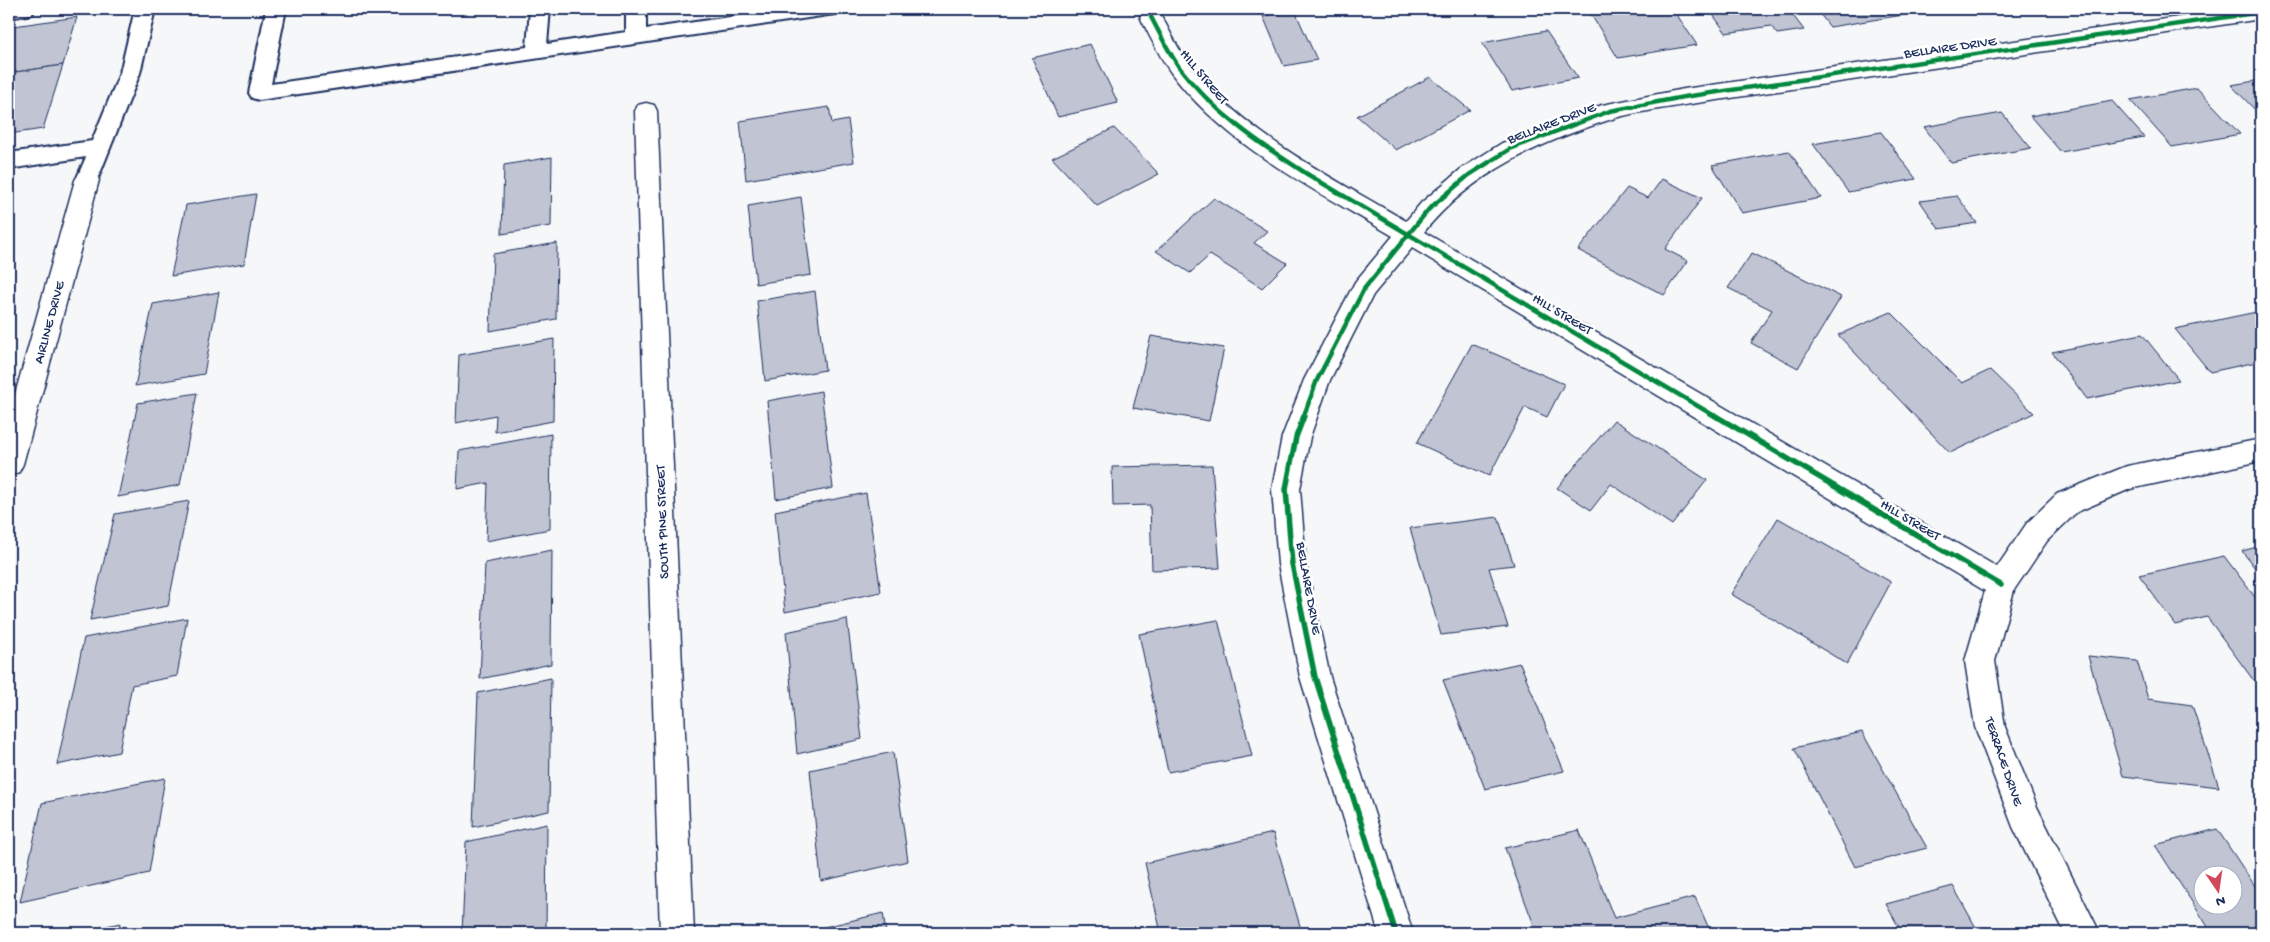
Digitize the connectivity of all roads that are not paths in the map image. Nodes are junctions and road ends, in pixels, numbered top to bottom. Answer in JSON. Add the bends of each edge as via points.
{"nodes":[{"id":1,"x":25,"y":9,"type":"edge"},
{"id":2,"x":145,"y":9,"type":"edge"},
{"id":3,"x":276,"y":9,"type":"edge"},
{"id":4,"x":540,"y":9,"type":"edge"},
{"id":5,"x":636,"y":9,"type":"edge"},
{"id":6,"x":828,"y":9,"type":"edge"},
{"id":7,"x":9,"y":11,"type":"edge"},
{"id":8,"x":2261,"y":12,"type":"edge"},
{"id":9,"x":1151,"y":17,"type":"dead end"},
{"id":10,"x":636,"y":37,"type":"junction"},
{"id":11,"x":536,"y":52,"type":"junction"},
{"id":12,"x":646,"y":111,"type":"dead end"},
{"id":13,"x":100,"y":147,"type":"junction"},
{"id":14,"x":9,"y":161,"type":"edge"},
{"id":15,"x":87,"y":180,"type":"joint"},
{"id":16,"x":1408,"y":234,"type":"junction"},
{"id":17,"x":2261,"y":450,"type":"edge"},
{"id":18,"x":9,"y":464,"type":"edge"},
{"id":19,"x":2001,"y":585,"type":"junction"},
{"id":20,"x":677,"y":933,"type":"edge"},
{"id":21,"x":1396,"y":933,"type":"edge"},
{"id":22,"x":2083,"y":933,"type":"edge"}],
"edges":[{"from":1,"to":7,"type":"lane"},
{"from":2,"to":13,"type":"lane","via":[[130,73]]},
{"from":3,"to":11,"type":"lane","via":[[259,93]]},
{"from":4,"to":11,"type":"lane"},
{"from":5,"to":10,"type":"lane"},
{"from":6,"to":10,"type":"lane"},
{"from":8,"to":16,"type":"street","name":"BELLAIRE DRIVE","via":[[1684,97],[1610,111],[1510,149],[1469,175],[1429,209]]},
{"from":9,"to":16,"type":"street","name":"HILL STREET","via":[[1183,72],[1226,118],[1308,174]]},
{"from":10,"to":11,"type":"lane"},
{"from":12,"to":20,"type":"street","name":"SOUTH PINE STREET"},
{"from":13,"to":14,"type":"lane"},
{"from":13,"to":15,"type":"lane"},
{"from":15,"to":18,"type":"street","name":"AIRLINE DRIVE"},
{"from":16,"to":19,"type":"street","name":"HILL STREET"},
{"from":16,"to":21,"type":"street","name":"BELLAIRE DRIVE","via":[[1364,289],[1317,380],[1296,438],[1286,489],[1292,564],[1315,677]]},
{"from":17,"to":19,"type":"street","name":"TERRACE DRIVE","via":[[2127,478],[2067,503],[2037,532]]},
{"from":19,"to":22,"type":"street","name":"TERRACE DRIVE","via":[[1980,660],[1990,727],[2024,816]]}]}
